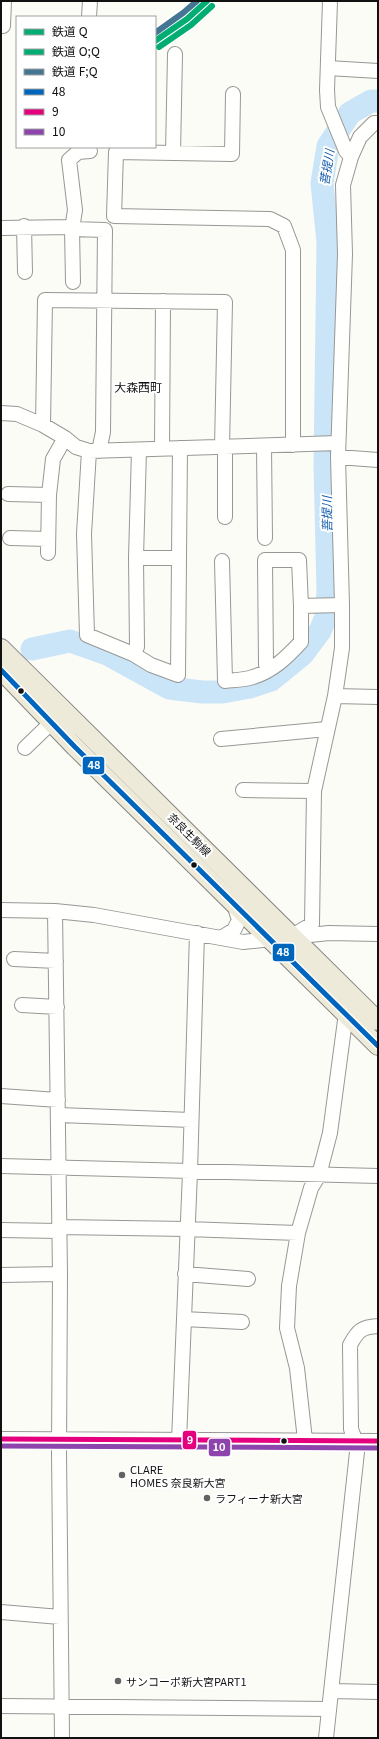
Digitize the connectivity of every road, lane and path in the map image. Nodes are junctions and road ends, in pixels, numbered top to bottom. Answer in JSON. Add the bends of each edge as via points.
{"nodes":[{"id":1,"x":4,"y":1,"type":"edge"},
{"id":2,"x":90,"y":1,"type":"edge"},
{"id":3,"x":330,"y":1,"type":"edge"},
{"id":4,"x":89,"y":16,"type":"edge"},
{"id":5,"x":1,"y":26,"type":"edge"},
{"id":6,"x":175,"y":54,"type":"dead end"},
{"id":7,"x":328,"y":68,"type":"junction"},
{"id":8,"x":378,"y":71,"type":"edge"},
{"id":9,"x":233,"y":94,"type":"dead end"},
{"id":10,"x":378,"y":123,"type":"edge"},
{"id":11,"x":90,"y":151,"type":"dead end"},
{"id":12,"x":173,"y":153,"type":"junction"},
{"id":13,"x":348,"y":154,"type":"junction"},
{"id":14,"x":24,"y":226,"type":"junction"},
{"id":15,"x":1,"y":228,"type":"edge"},
{"id":16,"x":72,"y":228,"type":"junction"},
{"id":17,"x":25,"y":272,"type":"dead end"},
{"id":18,"x":73,"y":282,"type":"dead end"},
{"id":19,"x":105,"y":300,"type":"junction"},
{"id":20,"x":163,"y":301,"type":"junction"},
{"id":21,"x":1,"y":413,"type":"edge"},
{"id":22,"x":43,"y":425,"type":"junction"},
{"id":23,"x":65,"y":438,"type":"junction"},
{"id":24,"x":335,"y":443,"type":"junction"},
{"id":25,"x":293,"y":445,"type":"junction"},
{"id":26,"x":264,"y":446,"type":"junction"},
{"id":27,"x":223,"y":447,"type":"junction"},
{"id":28,"x":180,"y":448,"type":"junction"},
{"id":29,"x":162,"y":449,"type":"junction"},
{"id":30,"x":139,"y":450,"type":"junction"},
{"id":31,"x":94,"y":451,"type":"junction"},
{"id":32,"x":338,"y":457,"type":"junction"},
{"id":33,"x":378,"y":460,"type":"edge"},
{"id":34,"x":8,"y":494,"type":"dead end"},
{"id":35,"x":49,"y":495,"type":"junction"},
{"id":36,"x":225,"y":517,"type":"dead end"},
{"id":37,"x":10,"y":538,"type":"dead end"},
{"id":38,"x":265,"y":538,"type":"dead end"},
{"id":39,"x":136,"y":558,"type":"junction"},
{"id":40,"x":179,"y":558,"type":"junction"},
{"id":41,"x":222,"y":561,"type":"dead end"},
{"id":42,"x":339,"y":605,"type":"junction"},
{"id":43,"x":301,"y":606,"type":"junction"},
{"id":44,"x":1,"y":648,"type":"edge"},
{"id":45,"x":133,"y":654,"type":"junction"},
{"id":46,"x":1,"y":670,"type":"edge"},
{"id":47,"x":269,"y":670,"type":"junction"},
{"id":48,"x":335,"y":696,"type":"junction"},
{"id":49,"x":378,"y":697,"type":"edge"},
{"id":50,"x":52,"y":722,"type":"junction"},
{"id":51,"x":327,"y":729,"type":"junction"},
{"id":52,"x":221,"y":739,"type":"dead end"},
{"id":53,"x":25,"y":748,"type":"dead end"},
{"id":54,"x":243,"y":790,"type":"dead end"},
{"id":55,"x":314,"y":790,"type":"junction"},
{"id":56,"x":234,"y":902,"type":"junction"},
{"id":57,"x":1,"y":910,"type":"edge"},
{"id":58,"x":55,"y":911,"type":"junction"},
{"id":59,"x":197,"y":933,"type":"junction"},
{"id":60,"x":378,"y":934,"type":"edge"},
{"id":61,"x":292,"y":936,"type":"junction"},
{"id":62,"x":221,"y":938,"type":"junction"},
{"id":63,"x":272,"y":940,"type":"junction"},
{"id":64,"x":14,"y":959,"type":"dead end"},
{"id":65,"x":56,"y":961,"type":"junction"},
{"id":66,"x":22,"y":1005,"type":"dead end"},
{"id":67,"x":57,"y":1007,"type":"junction"},
{"id":68,"x":346,"y":1013,"type":"junction"},
{"id":69,"x":378,"y":1021,"type":"edge"},
{"id":70,"x":378,"y":1046,"type":"edge"},
{"id":71,"x":1,"y":1096,"type":"edge"},
{"id":72,"x":58,"y":1100,"type":"junction"},
{"id":73,"x":58,"y":1115,"type":"junction"},
{"id":74,"x":191,"y":1120,"type":"junction"},
{"id":75,"x":1,"y":1166,"type":"edge"},
{"id":76,"x":59,"y":1168,"type":"junction"},
{"id":77,"x":190,"y":1172,"type":"junction"},
{"id":78,"x":319,"y":1175,"type":"junction"},
{"id":79,"x":378,"y":1176,"type":"edge"},
{"id":80,"x":59,"y":1229,"type":"junction"},
{"id":81,"x":187,"y":1229,"type":"junction"},
{"id":82,"x":1,"y":1230,"type":"edge"},
{"id":83,"x":298,"y":1233,"type":"junction"},
{"id":84,"x":60,"y":1274,"type":"junction"},
{"id":85,"x":185,"y":1274,"type":"junction"},
{"id":86,"x":1,"y":1275,"type":"edge"},
{"id":87,"x":248,"y":1279,"type":"dead end"},
{"id":88,"x":184,"y":1319,"type":"junction"},
{"id":89,"x":242,"y":1322,"type":"dead end"},
{"id":90,"x":378,"y":1326,"type":"edge"},
{"id":91,"x":1,"y":1439,"type":"edge"},
{"id":92,"x":60,"y":1440,"type":"junction"},
{"id":93,"x":305,"y":1440,"type":"junction"},
{"id":94,"x":355,"y":1440,"type":"junction"},
{"id":95,"x":179,"y":1441,"type":"junction"},
{"id":96,"x":378,"y":1441,"type":"edge"},
{"id":97,"x":1,"y":1612,"type":"edge"},
{"id":98,"x":60,"y":1617,"type":"junction"},
{"id":99,"x":332,"y":1691,"type":"junction"},
{"id":100,"x":378,"y":1692,"type":"edge"},
{"id":101,"x":1,"y":1706,"type":"edge"},
{"id":102,"x":62,"y":1706,"type":"junction"},
{"id":103,"x":329,"y":1709,"type":"junction"},
{"id":104,"x":62,"y":1738,"type":"edge"},
{"id":105,"x":326,"y":1738,"type":"edge"}],
"edges":[{"from":1,"to":5,"type":"street","via":[[4,26]]},
{"from":2,"to":4,"type":"street"},
{"from":3,"to":7,"type":"street"},
{"from":6,"to":12,"type":"street"},
{"from":7,"to":8,"type":"street"},
{"from":7,"to":13,"type":"street","via":[[328,107]]},
{"from":9,"to":12,"type":"street","via":[[232,154]]},
{"from":10,"to":13,"type":"street","via":[[374,123],[360,137]]},
{"from":11,"to":16,"type":"street","via":[[78,152],[69,160],[75,210]]},
{"from":12,"to":25,"type":"street","via":[[116,152],[114,216],[270,219],[284,226],[293,250]]},
{"from":13,"to":24,"type":"street","via":[[343,185],[345,254]]},
{"from":14,"to":15,"type":"street"},
{"from":14,"to":16,"type":"street"},
{"from":14,"to":17,"type":"street"},
{"from":16,"to":18,"type":"street"},
{"from":16,"to":19,"type":"street","via":[[105,230]]},
{"from":19,"to":20,"type":"street"},
{"from":19,"to":22,"type":"street","via":[[45,300]]},
{"from":19,"to":31,"type":"street","via":[[103,432]]},
{"from":20,"to":27,"type":"street","via":[[225,302]]},
{"from":20,"to":29,"type":"street"},
{"from":21,"to":22,"type":"street","via":[[17,414]]},
{"from":22,"to":23,"type":"street"},
{"from":23,"to":31,"type":"street","via":[[76,447]]},
{"from":23,"to":35,"type":"street","via":[[53,459]]},
{"from":24,"to":25,"type":"street"},
{"from":24,"to":32,"type":"street"},
{"from":25,"to":26,"type":"street"},
{"from":26,"to":27,"type":"street"},
{"from":26,"to":38,"type":"street"},
{"from":27,"to":28,"type":"street"},
{"from":27,"to":36,"type":"street"},
{"from":28,"to":29,"type":"street"},
{"from":28,"to":40,"type":"street"},
{"from":29,"to":30,"type":"street"},
{"from":30,"to":31,"type":"street"},
{"from":30,"to":39,"type":"street"},
{"from":31,"to":45,"type":"street","via":[[84,534],[87,635]]},
{"from":32,"to":33,"type":"street"},
{"from":32,"to":42,"type":"street"},
{"from":34,"to":35,"type":"street"},
{"from":35,"to":37,"type":"street","via":[[48,546]]},
{"from":39,"to":40,"type":"street"},
{"from":39,"to":45,"type":"street","via":[[136,647]]},
{"from":40,"to":45,"type":"street","via":[[178,674],[152,665]]},
{"from":41,"to":47,"type":"street","via":[[224,681],[252,677]]},
{"from":42,"to":43,"type":"street"},
{"from":42,"to":48,"type":"street","via":[[342,648]]},
{"from":43,"to":47,"type":"street","via":[[301,642],[285,659]]},
{"from":43,"to":47,"type":"street","via":[[299,560],[265,560],[266,665]]},
{"from":44,"to":61,"type":"main road","name":"奈良生駒線"},
{"from":46,"to":50,"type":"main road","name":"奈良生駒線"},
{"from":48,"to":49,"type":"street"},
{"from":48,"to":51,"type":"street"},
{"from":50,"to":53,"type":"street"},
{"from":50,"to":56,"type":"main road","name":"奈良生駒線"},
{"from":51,"to":52,"type":"street"},
{"from":51,"to":55,"type":"street"},
{"from":54,"to":55,"type":"street"},
{"from":55,"to":61,"type":"street","via":[[312,924]]},
{"from":56,"to":62,"type":"street","via":[[240,920],[234,930]]},
{"from":56,"to":63,"type":"main road","name":"奈良生駒線"},
{"from":57,"to":58,"type":"street"},
{"from":58,"to":59,"type":"street","via":[[94,914]]},
{"from":58,"to":65,"type":"street"},
{"from":59,"to":62,"type":"street"},
{"from":59,"to":74,"type":"street"},
{"from":60,"to":61,"type":"street","via":[[329,933]]},
{"from":61,"to":63,"type":"street"},
{"from":61,"to":69,"type":"main road","name":"奈良生駒線"},
{"from":62,"to":63,"type":"street","via":[[243,942]]},
{"from":63,"to":68,"type":"main road","name":"奈良生駒線"},
{"from":64,"to":65,"type":"street"},
{"from":65,"to":67,"type":"street"},
{"from":66,"to":67,"type":"street"},
{"from":67,"to":72,"type":"street"},
{"from":68,"to":70,"type":"main road","name":"奈良生駒線"},
{"from":68,"to":78,"type":"street","via":[[330,1133]]},
{"from":71,"to":72,"type":"street"},
{"from":72,"to":73,"type":"street"},
{"from":73,"to":74,"type":"street"},
{"from":73,"to":76,"type":"street"},
{"from":74,"to":77,"type":"street"},
{"from":75,"to":76,"type":"street"},
{"from":76,"to":77,"type":"street"},
{"from":76,"to":80,"type":"street"},
{"from":77,"to":78,"type":"street"},
{"from":77,"to":81,"type":"street"},
{"from":78,"to":79,"type":"street"},
{"from":78,"to":83,"type":"street","via":[[312,1188]]},
{"from":80,"to":81,"type":"street"},
{"from":80,"to":82,"type":"street"},
{"from":80,"to":84,"type":"street"},
{"from":81,"to":83,"type":"street"},
{"from":81,"to":85,"type":"street"},
{"from":83,"to":93,"type":"street","via":[[288,1286],[287,1328],[297,1368]]},
{"from":84,"to":86,"type":"street"},
{"from":84,"to":92,"type":"street"},
{"from":85,"to":87,"type":"street"},
{"from":85,"to":88,"type":"street"},
{"from":88,"to":89,"type":"street"},
{"from":88,"to":95,"type":"street"},
{"from":90,"to":94,"type":"street","via":[[356,1332],[350,1345],[351,1429]]},
{"from":91,"to":92,"type":"street"},
{"from":92,"to":95,"type":"street"},
{"from":92,"to":98,"type":"street"},
{"from":93,"to":94,"type":"street"},
{"from":93,"to":95,"type":"street"},
{"from":94,"to":96,"type":"street"},
{"from":94,"to":99,"type":"street","via":[[356,1452]]},
{"from":97,"to":98,"type":"street"},
{"from":98,"to":102,"type":"street"},
{"from":99,"to":100,"type":"street"},
{"from":99,"to":103,"type":"street"},
{"from":101,"to":102,"type":"street"},
{"from":102,"to":103,"type":"street"},
{"from":102,"to":104,"type":"street"},
{"from":103,"to":105,"type":"street"}]}
